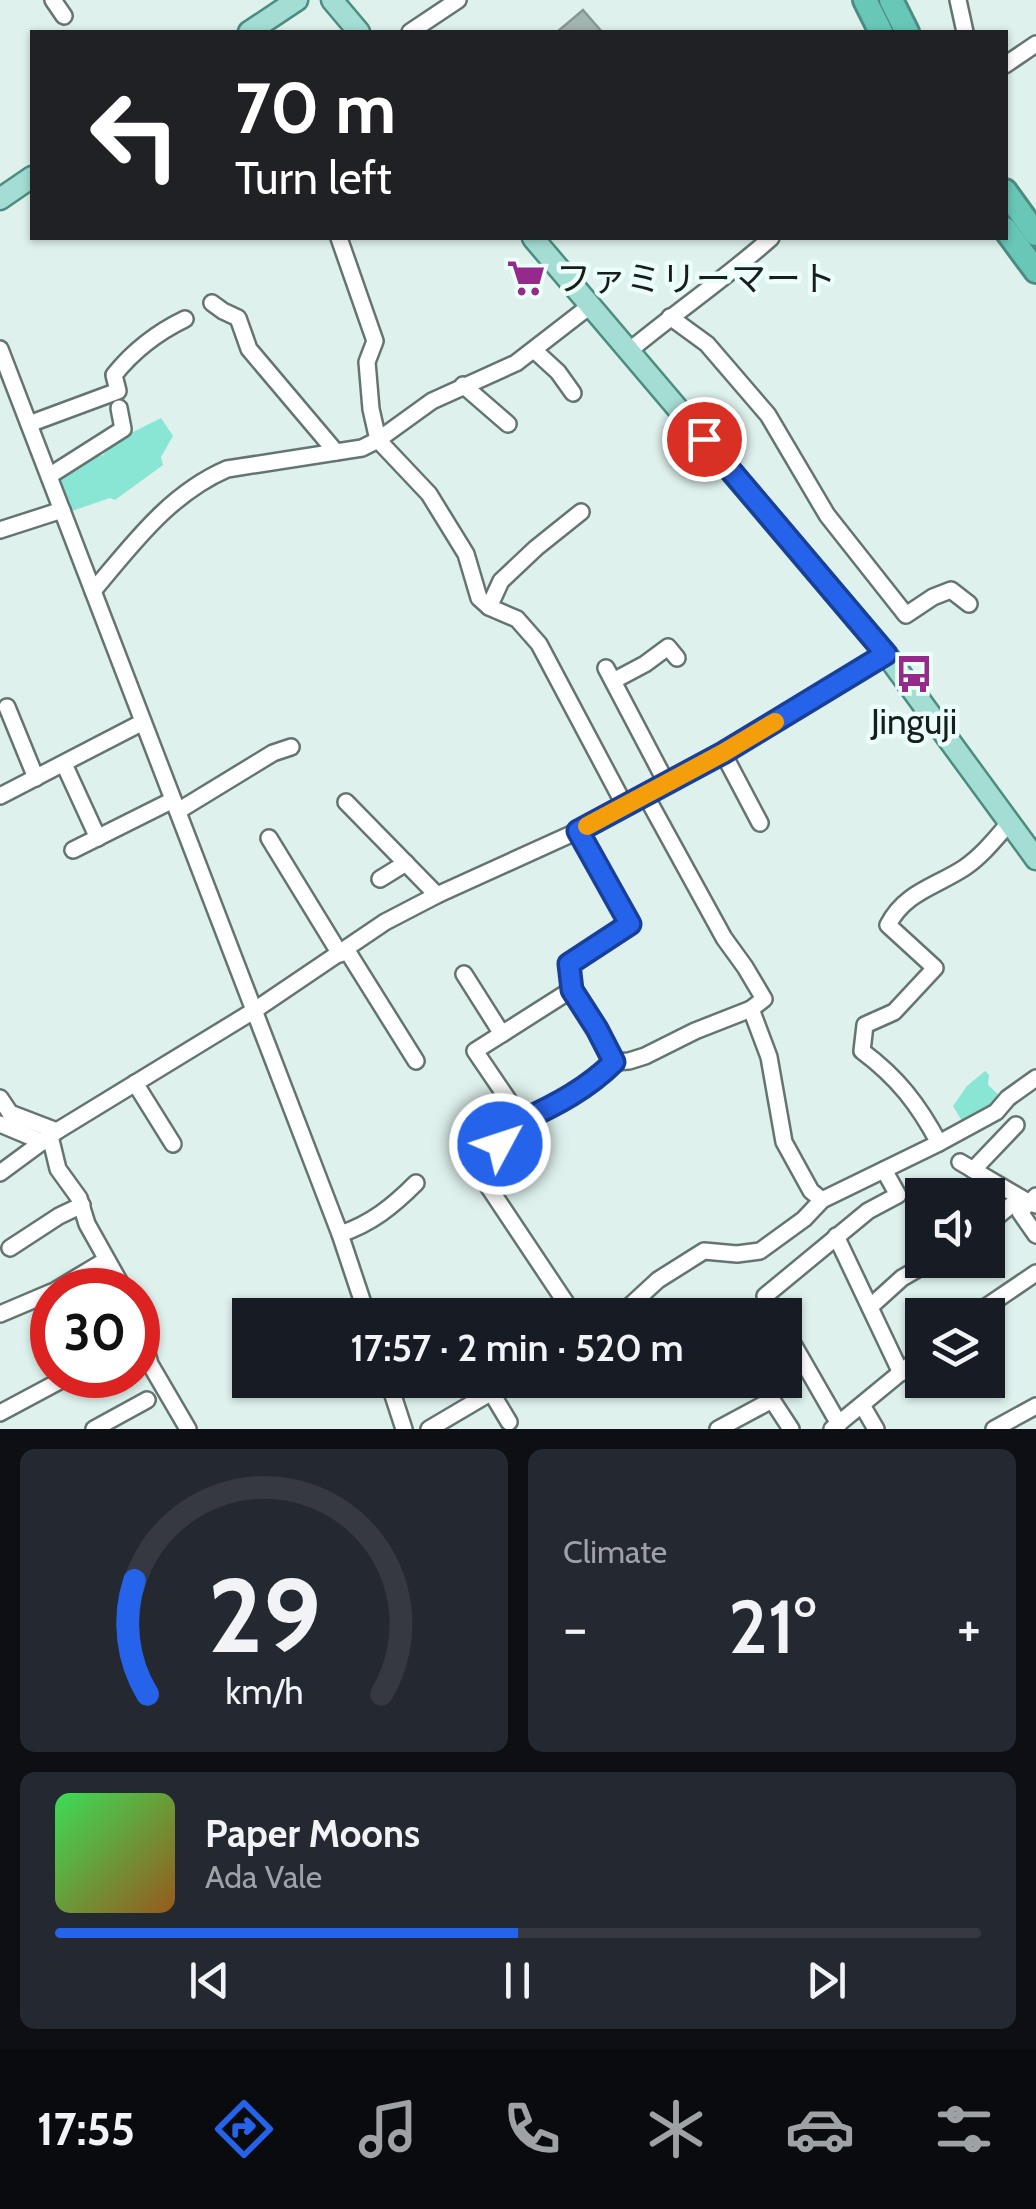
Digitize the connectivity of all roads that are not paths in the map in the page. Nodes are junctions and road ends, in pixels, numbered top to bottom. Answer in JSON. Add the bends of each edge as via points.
{"nodes":[{"id":1,"x":53,"y":0,"type":"edge"},
{"id":2,"x":297,"y":0,"type":"edge"},
{"id":3,"x":332,"y":0,"type":"edge"},
{"id":4,"x":458,"y":0,"type":"edge"},
{"id":5,"x":865,"y":0,"type":"edge"},
{"id":6,"x":890,"y":0,"type":"edge"},
{"id":7,"x":958,"y":0,"type":"edge"},
{"id":8,"x":64,"y":16,"type":"dead end"},
{"id":9,"x":252,"y":30,"type":"edge"},
{"id":10,"x":358,"y":30,"type":"edge"},
{"id":11,"x":413,"y":30,"type":"edge"},
{"id":12,"x":880,"y":30,"type":"edge"},
{"id":13,"x":906,"y":30,"type":"edge"},
{"id":14,"x":964,"y":30,"type":"edge"},
{"id":15,"x":1034,"y":50,"type":"edge"},
{"id":16,"x":1008,"y":63,"type":"edge"},
{"id":17,"x":30,"y":178,"type":"edge"},
{"id":18,"x":1008,"y":195,"type":"edge"},
{"id":19,"x":0,"y":199,"type":"edge"},
{"id":20,"x":1008,"y":233,"type":"edge"},
{"id":21,"x":1036,"y":234,"type":"edge"},
{"id":22,"x":340,"y":240,"type":"edge"},
{"id":23,"x":536,"y":240,"type":"edge"},
{"id":24,"x":769,"y":240,"type":"edge"},
{"id":25,"x":1036,"y":272,"type":"edge"},
{"id":26,"x":212,"y":303,"type":"dead end"},
{"id":27,"x":591,"y":305,"type":"junction"},
{"id":28,"x":670,"y":317,"type":"junction"},
{"id":29,"x":185,"y":319,"type":"dead end"},
{"id":30,"x":0,"y":349,"type":"edge"},
{"id":31,"x":534,"y":350,"type":"junction"},
{"id":32,"x":629,"y":350,"type":"junction"},
{"id":33,"x":463,"y":386,"type":"junction"},
{"id":34,"x":573,"y":393,"type":"dead end"},
{"id":35,"x":118,"y":408,"type":"dead end"},
{"id":36,"x":29,"y":424,"type":"junction"},
{"id":37,"x":508,"y":424,"type":"dead end"},
{"id":38,"x":378,"y":440,"type":"junction"},
{"id":39,"x":336,"y":452,"type":"junction"},
{"id":40,"x":49,"y":476,"type":"junction"},
{"id":41,"x":62,"y":510,"type":"junction"},
{"id":42,"x":581,"y":512,"type":"dead end"},
{"id":43,"x":0,"y":530,"type":"edge"},
{"id":44,"x":93,"y":591,"type":"junction"},
{"id":45,"x":969,"y":604,"type":"dead end"},
{"id":46,"x":489,"y":607,"type":"junction"},
{"id":47,"x":886,"y":654,"type":"junction"},
{"id":48,"x":677,"y":658,"type":"dead end"},
{"id":49,"x":7,"y":706,"type":"dead end"},
{"id":50,"x":143,"y":722,"type":"junction"},
{"id":51,"x":290,"y":747,"type":"dead end"},
{"id":52,"x":723,"y":753,"type":"junction"},
{"id":53,"x":64,"y":764,"type":"junction"},
{"id":54,"x":36,"y":778,"type":"junction"},
{"id":55,"x":667,"y":784,"type":"junction"},
{"id":56,"x":0,"y":796,"type":"edge"},
{"id":57,"x":646,"y":796,"type":"junction"},
{"id":58,"x":346,"y":802,"type":"dead end"},
{"id":59,"x":176,"y":806,"type":"junction"},
{"id":60,"x":625,"y":806,"type":"junction"},
{"id":61,"x":760,"y":822,"type":"dead end"},
{"id":62,"x":1010,"y":822,"type":"junction"},
{"id":63,"x":578,"y":831,"type":"junction"},
{"id":64,"x":98,"y":838,"type":"junction"},
{"id":65,"x":269,"y":838,"type":"dead end"},
{"id":66,"x":73,"y":850,"type":"dead end"},
{"id":67,"x":1035,"y":852,"type":"edge"},
{"id":68,"x":406,"y":863,"type":"junction"},
{"id":69,"x":380,"y":879,"type":"dead end"},
{"id":70,"x":437,"y":895,"type":"junction"},
{"id":71,"x":343,"y":952,"type":"junction"},
{"id":72,"x":464,"y":974,"type":"dead end"},
{"id":73,"x":572,"y":990,"type":"junction"},
{"id":74,"x":751,"y":1009,"type":"junction"},
{"id":75,"x":255,"y":1010,"type":"junction"},
{"id":76,"x":502,"y":1034,"type":"junction"},
{"id":77,"x":416,"y":1061,"type":"dead end"},
{"id":78,"x":614,"y":1062,"type":"junction"},
{"id":79,"x":1036,"y":1078,"type":"edge"},
{"id":80,"x":135,"y":1083,"type":"junction"},
{"id":81,"x":0,"y":1098,"type":"edge"},
{"id":82,"x":523,"y":1120,"type":"junction"},
{"id":83,"x":0,"y":1124,"type":"edge"},
{"id":84,"x":1016,"y":1125,"type":"dead end"},
{"id":85,"x":50,"y":1137,"type":"junction"},
{"id":86,"x":939,"y":1143,"type":"junction"},
{"id":87,"x":173,"y":1144,"type":"dead end"},
{"id":88,"x":884,"y":1170,"type":"junction"},
{"id":89,"x":0,"y":1172,"type":"edge"},
{"id":90,"x":416,"y":1183,"type":"dead end"},
{"id":91,"x":822,"y":1200,"type":"junction"},
{"id":92,"x":1030,"y":1200,"type":"edge"},
{"id":93,"x":82,"y":1205,"type":"junction"},
{"id":94,"x":1005,"y":1214,"type":"edge"},
{"id":95,"x":340,"y":1234,"type":"junction"},
{"id":96,"x":1036,"y":1235,"type":"edge"},
{"id":97,"x":836,"y":1236,"type":"junction"},
{"id":98,"x":10,"y":1248,"type":"dead end"},
{"id":99,"x":100,"y":1263,"type":"dead end"},
{"id":100,"x":92,"y":1268,"type":"edge"},
{"id":101,"x":112,"y":1268,"type":"edge"},
{"id":102,"x":1036,"y":1273,"type":"edge"},
{"id":103,"x":905,"y":1276,"type":"edge"},
{"id":104,"x":361,"y":1298,"type":"edge"},
{"id":105,"x":563,"y":1298,"type":"edge"},
{"id":106,"x":638,"y":1298,"type":"edge"},
{"id":107,"x":766,"y":1298,"type":"edge"},
{"id":108,"x":999,"y":1298,"type":"edge"},
{"id":109,"x":30,"y":1301,"type":"edge"},
{"id":110,"x":870,"y":1306,"type":"junction"},
{"id":111,"x":0,"y":1314,"type":"edge"},
{"id":112,"x":802,"y":1362,"type":"edge"},
{"id":113,"x":905,"y":1369,"type":"edge"},
{"id":114,"x":901,"y":1372,"type":"junction"},
{"id":115,"x":160,"y":1381,"type":"edge"},
{"id":116,"x":30,"y":1397,"type":"edge"},
{"id":117,"x":394,"y":1398,"type":"edge"},
{"id":118,"x":481,"y":1398,"type":"edge"},
{"id":119,"x":495,"y":1398,"type":"edge"},
{"id":120,"x":147,"y":1400,"type":"dead end"},
{"id":121,"x":862,"y":1405,"type":"junction"},
{"id":122,"x":1036,"y":1406,"type":"edge"},
{"id":123,"x":0,"y":1414,"type":"edge"},
{"id":124,"x":509,"y":1422,"type":"dead end"},
{"id":125,"x":836,"y":1426,"type":"edge"},
{"id":126,"x":94,"y":1429,"type":"edge"},
{"id":127,"x":188,"y":1429,"type":"edge"},
{"id":128,"x":404,"y":1429,"type":"edge"},
{"id":129,"x":429,"y":1429,"type":"edge"},
{"id":130,"x":718,"y":1429,"type":"edge"},
{"id":131,"x":791,"y":1429,"type":"edge"},
{"id":132,"x":876,"y":1429,"type":"edge"},
{"id":133,"x":994,"y":1429,"type":"edge"}],
"edges":[{"from":1,"to":8,"type":"street"},
{"from":2,"to":9,"type":"main road"},
{"from":3,"to":10,"type":"main road"},
{"from":4,"to":11,"type":"street"},
{"from":5,"to":12,"type":"highway"},
{"from":6,"to":13,"type":"highway"},
{"from":7,"to":14,"type":"street"},
{"from":15,"to":16,"type":"street"},
{"from":17,"to":19,"type":"main road"},
{"from":18,"to":21,"type":"highway"},
{"from":20,"to":25,"type":"highway"},
{"from":22,"to":38,"type":"street","via":[[375,341],[367,362]]},
{"from":23,"to":27,"type":"main road"},
{"from":24,"to":28,"type":"street"},
{"from":26,"to":39,"type":"street","via":[[238,318],[249,348]]},
{"from":27,"to":31,"type":"street"},
{"from":27,"to":32,"type":"main road"},
{"from":28,"to":32,"type":"street"},
{"from":28,"to":45,"type":"street","via":[[708,344],[768,415],[827,515],[906,615],[951,590]]},
{"from":29,"to":36,"type":"street","via":[[131,354],[114,375],[118,391]]},
{"from":30,"to":36,"type":"street"},
{"from":31,"to":33,"type":"street"},
{"from":31,"to":34,"type":"street"},
{"from":32,"to":47,"type":"main road"},
{"from":33,"to":37,"type":"street"},
{"from":33,"to":38,"type":"street"},
{"from":35,"to":40,"type":"street","via":[[123,429]]},
{"from":36,"to":40,"type":"street"},
{"from":38,"to":39,"type":"street"},
{"from":38,"to":46,"type":"street","via":[[429,494]]},
{"from":39,"to":44,"type":"street","via":[[214,474],[156,517]]},
{"from":40,"to":41,"type":"street"},
{"from":41,"to":43,"type":"street"},
{"from":41,"to":44,"type":"street"},
{"from":42,"to":46,"type":"street","via":[[501,581]]},
{"from":44,"to":50,"type":"street"},
{"from":46,"to":60,"type":"street","via":[[517,619],[540,644]]},
{"from":47,"to":52,"type":"street"},
{"from":47,"to":62,"type":"main road"},
{"from":48,"to":55,"type":"street","via":[[668,647],[645,664],[610,674]]},
{"from":49,"to":54,"type":"street"},
{"from":50,"to":53,"type":"street"},
{"from":50,"to":59,"type":"street"},
{"from":51,"to":59,"type":"street"},
{"from":52,"to":55,"type":"street"},
{"from":52,"to":61,"type":"street"},
{"from":53,"to":54,"type":"street"},
{"from":53,"to":64,"type":"street"},
{"from":54,"to":56,"type":"street"},
{"from":55,"to":57,"type":"street"},
{"from":57,"to":60,"type":"street"},
{"from":57,"to":74,"type":"street","via":[[764,999]]},
{"from":58,"to":68,"type":"street"},
{"from":59,"to":64,"type":"street"},
{"from":59,"to":75,"type":"street"},
{"from":60,"to":63,"type":"street"},
{"from":62,"to":67,"type":"main road"},
{"from":62,"to":86,"type":"street","via":[[965,868],[895,912],[888,925],[934,968],[894,1012],[865,1025],[862,1051],[900,1083]]},
{"from":63,"to":70,"type":"street"},
{"from":63,"to":73,"type":"street","via":[[630,924],[569,964]]},
{"from":64,"to":66,"type":"street"},
{"from":65,"to":71,"type":"street"},
{"from":68,"to":69,"type":"street"},
{"from":68,"to":70,"type":"street"},
{"from":70,"to":71,"type":"street"},
{"from":71,"to":75,"type":"street"},
{"from":71,"to":77,"type":"street"},
{"from":72,"to":76,"type":"street"},
{"from":73,"to":76,"type":"street"},
{"from":73,"to":78,"type":"street"},
{"from":74,"to":78,"type":"street","via":[[645,1056]]},
{"from":74,"to":91,"type":"street","via":[[769,1057],[784,1142]]},
{"from":75,"to":80,"type":"street"},
{"from":75,"to":95,"type":"street"},
{"from":76,"to":82,"type":"street","via":[[474,1051]]},
{"from":78,"to":82,"type":"street","via":[[560,1104]]},
{"from":79,"to":86,"type":"street","via":[[996,1112]]},
{"from":80,"to":85,"type":"street"},
{"from":80,"to":87,"type":"street"},
{"from":81,"to":85,"type":"street","via":[[10,1113]]},
{"from":82,"to":105,"type":"street","via":[[526,1126],[472,1162]]},
{"from":83,"to":85,"type":"street"},
{"from":84,"to":92,"type":"street","via":[[966,1166]]},
{"from":85,"to":89,"type":"street"},
{"from":85,"to":93,"type":"street","via":[[58,1169]]},
{"from":86,"to":88,"type":"street"},
{"from":88,"to":91,"type":"street"},
{"from":88,"to":97,"type":"street","via":[[898,1195]]},
{"from":90,"to":95,"type":"street","via":[[392,1208]]},
{"from":91,"to":106,"type":"street","via":[[760,1251],[704,1251]]},
{"from":92,"to":94,"type":"street"},
{"from":92,"to":96,"type":"street","via":[[1020,1212]]},
{"from":93,"to":98,"type":"street"},
{"from":93,"to":101,"type":"street"},
{"from":95,"to":104,"type":"street"},
{"from":97,"to":107,"type":"street"},
{"from":97,"to":110,"type":"street"},
{"from":99,"to":100,"type":"street"},
{"from":102,"to":108,"type":"street"},
{"from":103,"to":110,"type":"street"},
{"from":109,"to":111,"type":"street"},
{"from":110,"to":114,"type":"street"},
{"from":112,"to":125,"type":"street"},
{"from":113,"to":114,"type":"street"},
{"from":114,"to":121,"type":"street"},
{"from":115,"to":127,"type":"street"},
{"from":116,"to":123,"type":"street"},
{"from":117,"to":128,"type":"street"},
{"from":118,"to":129,"type":"street"},
{"from":119,"to":124,"type":"street"},
{"from":120,"to":126,"type":"street"},
{"from":121,"to":125,"type":"street"},
{"from":121,"to":132,"type":"street"},
{"from":122,"to":133,"type":"street"},
{"from":130,"to":131,"type":"street","via":[[772,1400]]}]}
